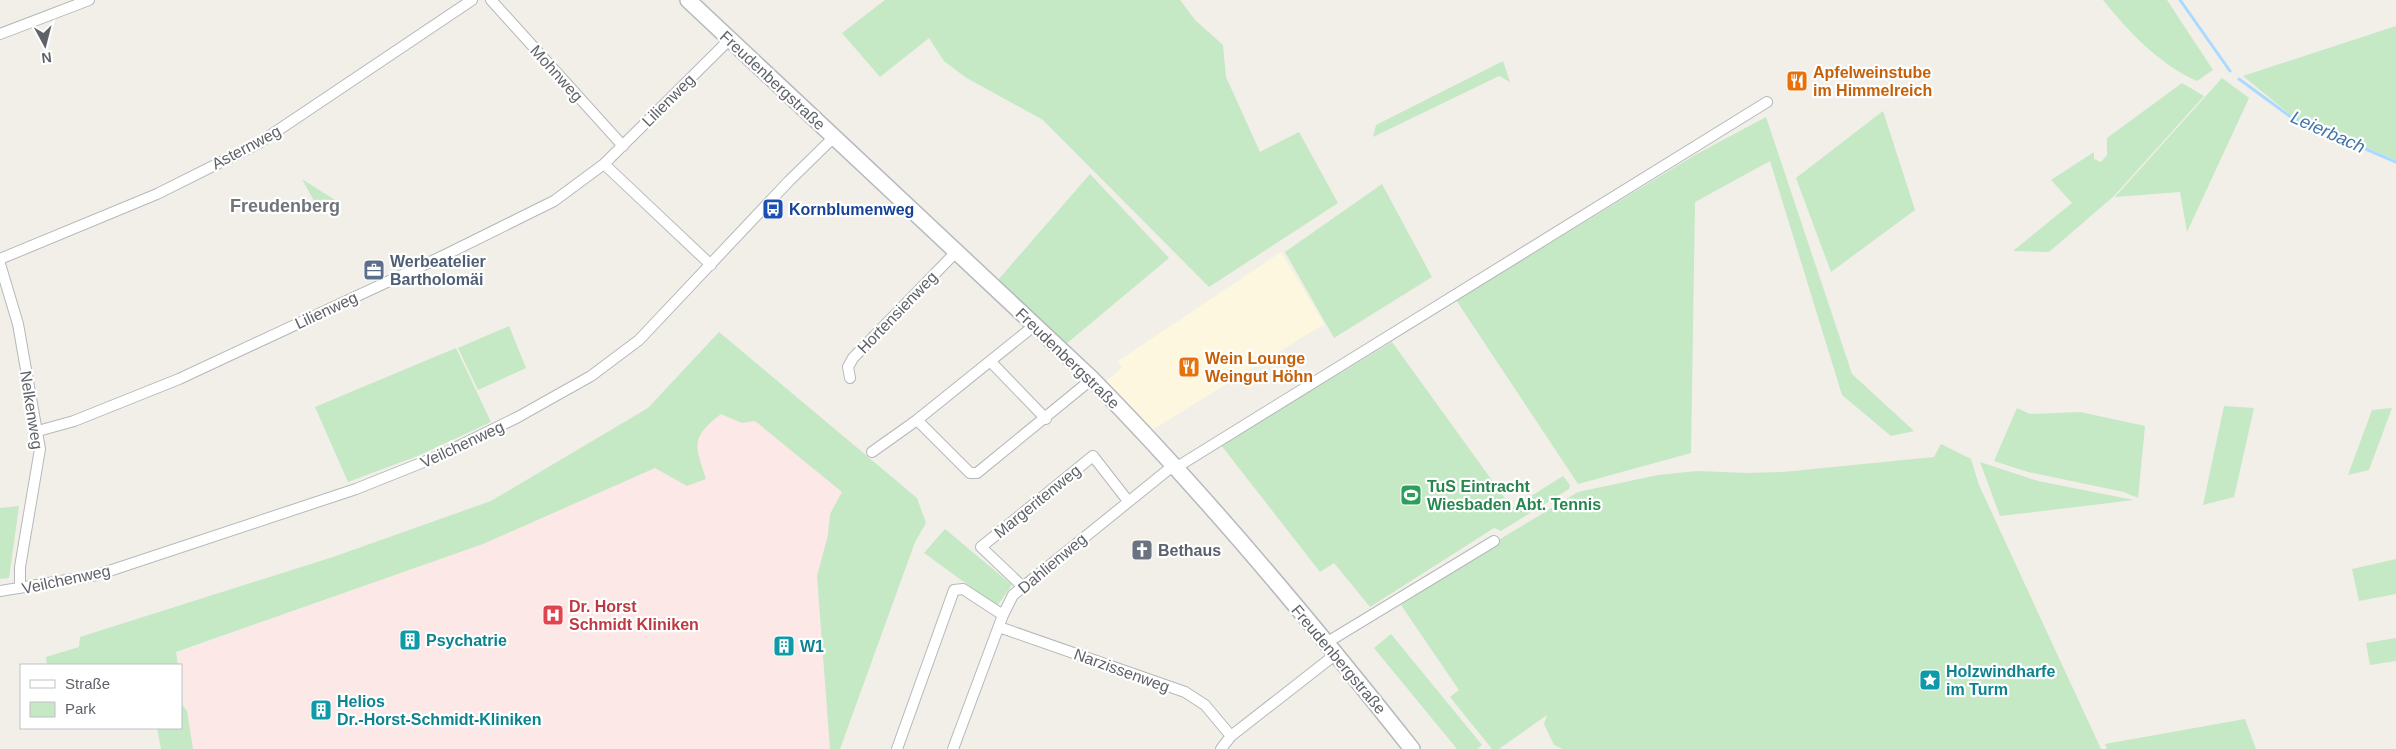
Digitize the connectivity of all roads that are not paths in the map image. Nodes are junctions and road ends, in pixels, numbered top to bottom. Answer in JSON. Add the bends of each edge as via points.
{"nodes":[{"id":1,"x":89,"y":0,"type":"edge"},
{"id":2,"x":472,"y":0,"type":"edge"},
{"id":3,"x":491,"y":0,"type":"edge"},
{"id":4,"x":688,"y":0,"type":"edge"},
{"id":5,"x":0,"y":34,"type":"edge"},
{"id":6,"x":730,"y":39,"type":"junction"},
{"id":7,"x":1767,"y":102,"type":"dead end"},
{"id":8,"x":834,"y":137,"type":"junction"},
{"id":9,"x":623,"y":146,"type":"junction"},
{"id":10,"x":604,"y":164,"type":"junction"},
{"id":11,"x":956,"y":252,"type":"junction"},
{"id":12,"x":0,"y":258,"type":"edge"},
{"id":13,"x":0,"y":264,"type":"edge"},
{"id":14,"x":711,"y":265,"type":"junction"},
{"id":15,"x":1035,"y":325,"type":"junction"},
{"id":16,"x":991,"y":362,"type":"junction"},
{"id":17,"x":850,"y":378,"type":"dead end"},
{"id":18,"x":1092,"y":379,"type":"junction"},
{"id":19,"x":1046,"y":418,"type":"junction"},
{"id":20,"x":917,"y":420,"type":"junction"},
{"id":21,"x":38,"y":431,"type":"junction"},
{"id":22,"x":872,"y":452,"type":"dead end"},
{"id":23,"x":1175,"y":466,"type":"junction"},
{"id":24,"x":1128,"y":501,"type":"junction"},
{"id":25,"x":1494,"y":541,"type":"dead end"},
{"id":26,"x":1022,"y":586,"type":"junction"},
{"id":27,"x":20,"y":588,"type":"junction"},
{"id":28,"x":0,"y":591,"type":"edge"},
{"id":29,"x":1003,"y":615,"type":"junction"},
{"id":30,"x":998,"y":627,"type":"junction"},
{"id":31,"x":1326,"y":643,"type":"junction"},
{"id":32,"x":1336,"y":654,"type":"junction"},
{"id":33,"x":1230,"y":736,"type":"junction"},
{"id":34,"x":897,"y":749,"type":"edge"},
{"id":35,"x":953,"y":749,"type":"edge"},
{"id":36,"x":1221,"y":749,"type":"edge"},
{"id":37,"x":1412,"y":749,"type":"edge"}],
"edges":[{"from":1,"to":5,"type":"street"},
{"from":2,"to":12,"type":"street","name":"Asternweg","via":[[259,143],[157,194]]},
{"from":3,"to":9,"type":"street","name":"Mohnweg"},
{"from":4,"to":6,"type":"street","name":"Freudenbergstraße"},
{"from":6,"to":8,"type":"street","name":"Freudenbergstraße"},
{"from":6,"to":9,"type":"street","name":"Lilienweg"},
{"from":7,"to":23,"type":"street","name":"Dahlienweg"},
{"from":8,"to":11,"type":"street","name":"Freudenbergstraße"},
{"from":8,"to":14,"type":"street","name":"Veilchenweg"},
{"from":9,"to":10,"type":"street","name":"Lilienweg"},
{"from":10,"to":14,"type":"street"},
{"from":10,"to":21,"type":"street","name":"Lilienweg","via":[[527,216],[167,384],[74,421]]},
{"from":11,"to":15,"type":"street","name":"Freudenbergstraße"},
{"from":11,"to":17,"type":"street","name":"Hortensienweg","via":[[853,358],[848,367]]},
{"from":13,"to":21,"type":"street","name":"Nelkenweg","via":[[18,324]]},
{"from":14,"to":27,"type":"street","name":"Veilchenweg","via":[[652,327],[616,359],[518,417],[442,455],[356,489],[97,575]]},
{"from":15,"to":16,"type":"street"},
{"from":15,"to":18,"type":"street","name":"Freudenbergstraße"},
{"from":16,"to":19,"type":"street"},
{"from":16,"to":20,"type":"street"},
{"from":18,"to":19,"type":"street"},
{"from":18,"to":23,"type":"street","name":"Freudenbergstraße"},
{"from":19,"to":20,"type":"street","via":[[973,474]]},
{"from":20,"to":22,"type":"street"},
{"from":21,"to":27,"type":"street","name":"Nelkenweg","via":[[38,471],[20,567]]},
{"from":23,"to":24,"type":"street","name":"Dahlienweg"},
{"from":23,"to":31,"type":"street","name":"Freudenbergstraße"},
{"from":24,"to":26,"type":"street","name":"Dahlienweg"},
{"from":24,"to":26,"type":"street","name":"Margeritenweg","via":[[1093,456],[981,547]]},
{"from":25,"to":31,"type":"street"},
{"from":26,"to":29,"type":"street","name":"Dahlienweg","via":[[1013,595]]},
{"from":27,"to":28,"type":"street","name":"Veilchenweg"},
{"from":29,"to":30,"type":"street","name":"Dahlienweg"},
{"from":29,"to":34,"type":"street","via":[[963,589],[954,590]]},
{"from":30,"to":33,"type":"street","name":"Narzissenweg","via":[[1185,692],[1205,705]]},
{"from":30,"to":35,"type":"street","name":"Dahlienweg"},
{"from":31,"to":32,"type":"street","name":"Freudenbergstraße"},
{"from":32,"to":33,"type":"street"},
{"from":32,"to":37,"type":"street","name":"Freudenbergstraße"},
{"from":33,"to":36,"type":"street"}]}
